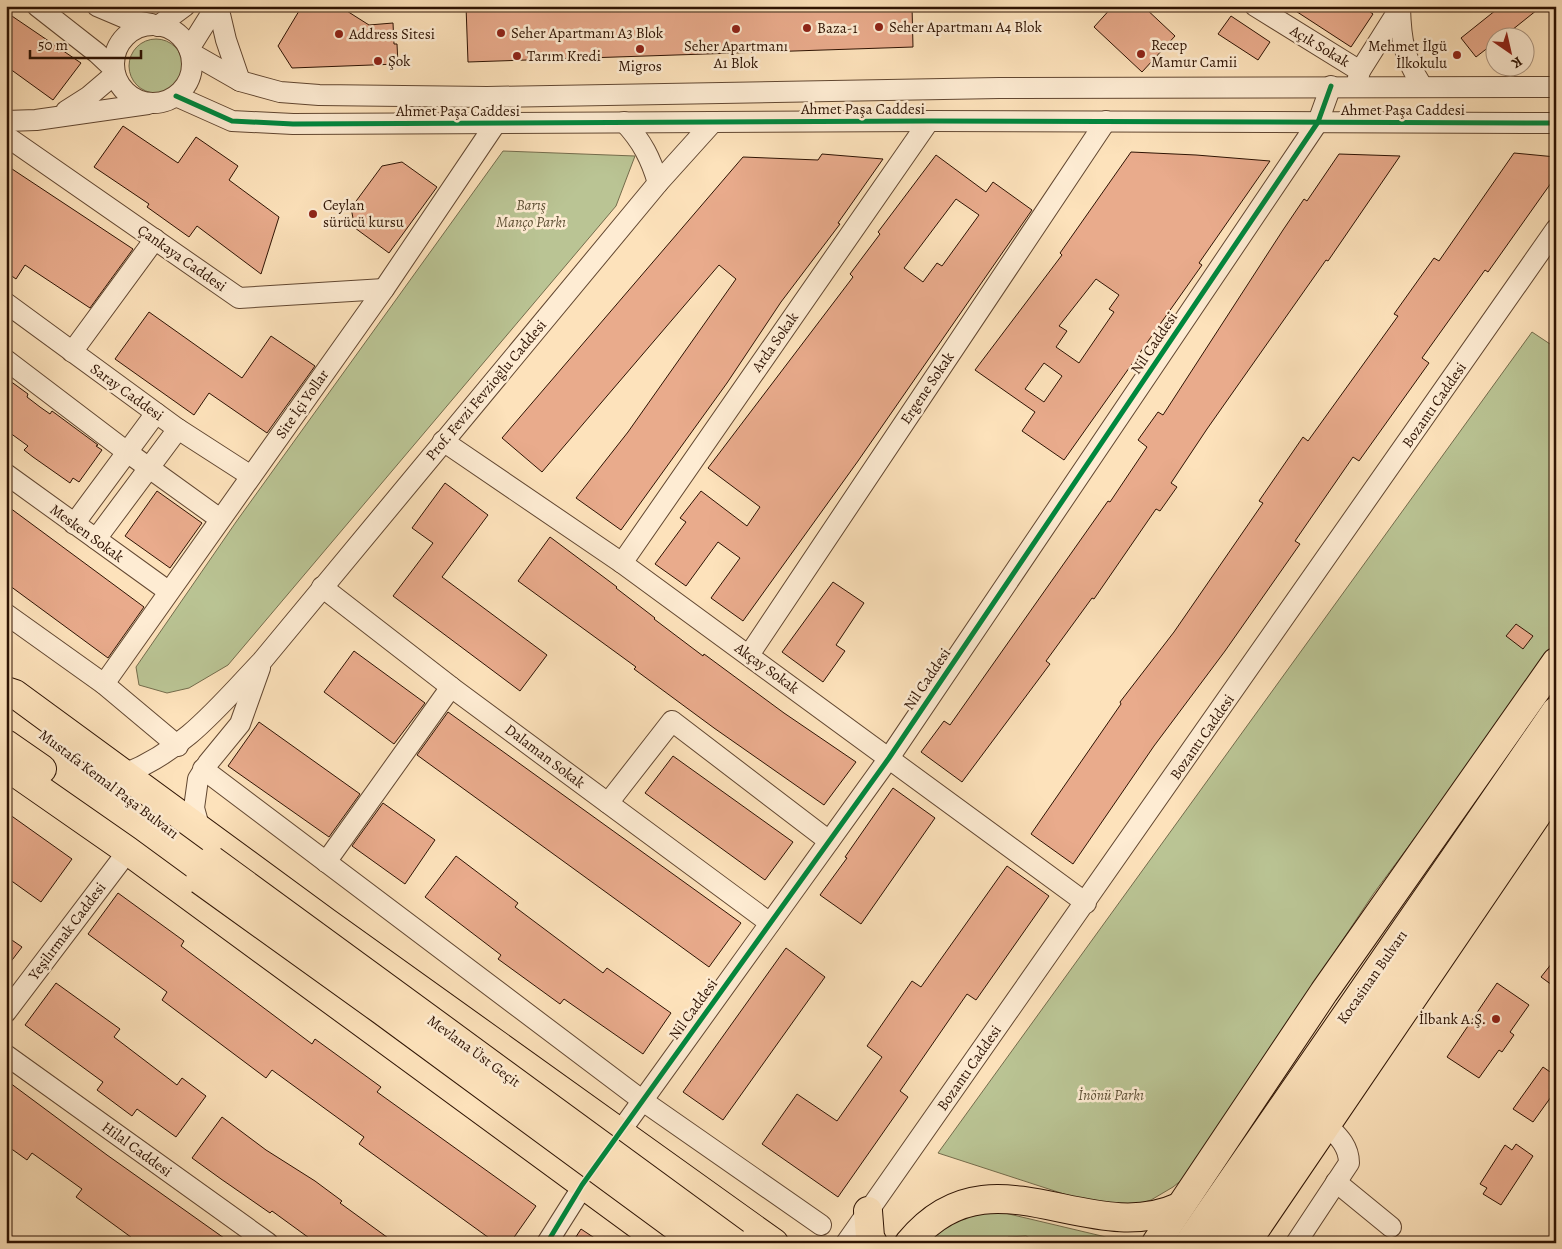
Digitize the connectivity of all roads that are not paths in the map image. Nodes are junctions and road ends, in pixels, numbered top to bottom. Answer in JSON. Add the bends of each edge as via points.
{"nodes":[{"id":1,"x":37,"y":6,"type":"edge"},
{"id":2,"x":97,"y":6,"type":"edge"},
{"id":3,"x":185,"y":6,"type":"edge"},
{"id":4,"x":217,"y":6,"type":"edge"},
{"id":5,"x":1255,"y":6,"type":"edge"},
{"id":6,"x":1400,"y":7,"type":"edge"},
{"id":7,"x":157,"y":25,"type":"junction"},
{"id":8,"x":190,"y":51,"type":"junction"},
{"id":9,"x":114,"y":72,"type":"junction"},
{"id":10,"x":1358,"y":78,"type":"junction"},
{"id":11,"x":240,"y":81,"type":"junction"},
{"id":12,"x":1332,"y":86,"type":"junction"},
{"id":13,"x":1422,"y":86,"type":"junction"},
{"id":14,"x":1556,"y":87,"type":"edge"},
{"id":15,"x":176,"y":96,"type":"junction"},
{"id":16,"x":150,"y":104,"type":"junction"},
{"id":17,"x":55,"y":117,"type":"junction"},
{"id":18,"x":929,"y":121,"type":"junction"},
{"id":19,"x":1106,"y":121,"type":"junction"},
{"id":20,"x":624,"y":122,"type":"junction"},
{"id":21,"x":713,"y":122,"type":"junction"},
{"id":22,"x":1318,"y":122,"type":"junction"},
{"id":23,"x":496,"y":123,"type":"junction"},
{"id":24,"x":1556,"y":123,"type":"edge"},
{"id":25,"x":9,"y":127,"type":"edge"},
{"id":26,"x":658,"y":183,"type":"junction"},
{"id":27,"x":1556,"y":230,"type":"edge"},
{"id":28,"x":155,"y":239,"type":"junction"},
{"id":29,"x":384,"y":289,"type":"junction"},
{"id":30,"x":6,"y":303,"type":"edge"},
{"id":31,"x":72,"y":352,"type":"junction"},
{"id":32,"x":6,"y":360,"type":"edge"},
{"id":33,"x":156,"y":413,"type":"junction"},
{"id":34,"x":178,"y":428,"type":"junction"},
{"id":35,"x":443,"y":441,"type":"junction"},
{"id":36,"x":127,"y":452,"type":"junction"},
{"id":37,"x":149,"y":467,"type":"junction"},
{"id":38,"x":6,"y":474,"type":"edge"},
{"id":39,"x":251,"y":476,"type":"junction"},
{"id":40,"x":220,"y":519,"type":"junction"},
{"id":41,"x":74,"y":524,"type":"junction"},
{"id":42,"x":96,"y":539,"type":"junction"},
{"id":43,"x":622,"y":562,"type":"junction"},
{"id":44,"x":322,"y":587,"type":"junction"},
{"id":45,"x":168,"y":591,"type":"junction"},
{"id":46,"x":6,"y":614,"type":"edge"},
{"id":47,"x":749,"y":655,"type":"junction"},
{"id":48,"x":262,"y":661,"type":"junction"},
{"id":49,"x":1556,"y":662,"type":"edge"},
{"id":50,"x":104,"y":684,"type":"junction"},
{"id":51,"x":451,"y":687,"type":"junction"},
{"id":52,"x":6,"y":691,"type":"edge"},
{"id":53,"x":6,"y":706,"type":"edge"},
{"id":54,"x":1523,"y":708,"type":"junction"},
{"id":55,"x":1556,"y":711,"type":"edge"},
{"id":56,"x":6,"y":744,"type":"edge"},
{"id":57,"x":178,"y":746,"type":"junction"},
{"id":58,"x":1556,"y":748,"type":"edge"},
{"id":59,"x":889,"y":758,"type":"junction"},
{"id":60,"x":6,"y":766,"type":"edge"},
{"id":61,"x":203,"y":769,"type":"junction"},
{"id":62,"x":124,"y":774,"type":"junction"},
{"id":63,"x":1556,"y":780,"type":"edge"},
{"id":64,"x":1556,"y":786,"type":"edge"},
{"id":65,"x":608,"y":803,"type":"junction"},
{"id":66,"x":200,"y":830,"type":"junction"},
{"id":67,"x":829,"y":841,"type":"junction"},
{"id":68,"x":128,"y":851,"type":"junction"},
{"id":69,"x":326,"y":862,"type":"junction"},
{"id":70,"x":206,"y":870,"type":"junction"},
{"id":71,"x":1086,"y":903,"type":"junction"},
{"id":72,"x":1426,"y":919,"type":"junction"},
{"id":73,"x":770,"y":923,"type":"junction"},
{"id":74,"x":6,"y":1012,"type":"edge"},
{"id":75,"x":6,"y":1055,"type":"edge"},
{"id":76,"x":557,"y":1086,"type":"junction"},
{"id":77,"x":643,"y":1101,"type":"junction"},
{"id":78,"x":1327,"y":1125,"type":"junction"},
{"id":79,"x":620,"y":1132,"type":"junction"},
{"id":80,"x":521,"y":1140,"type":"junction"},
{"id":81,"x":1336,"y":1182,"type":"junction"},
{"id":82,"x":582,"y":1185,"type":"junction"},
{"id":83,"x":1182,"y":1205,"type":"junction"},
{"id":84,"x":868,"y":1211,"type":"junction"},
{"id":85,"x":821,"y":1225,"type":"dead end"},
{"id":86,"x":1391,"y":1227,"type":"dead end"},
{"id":87,"x":768,"y":1240,"type":"edge"},
{"id":88,"x":908,"y":1242,"type":"edge"},
{"id":89,"x":268,"y":1243,"type":"edge"},
{"id":90,"x":547,"y":1243,"type":"edge"},
{"id":91,"x":663,"y":1243,"type":"edge"},
{"id":92,"x":698,"y":1243,"type":"edge"},
{"id":93,"x":735,"y":1243,"type":"edge"},
{"id":94,"x":846,"y":1243,"type":"edge"},
{"id":95,"x":873,"y":1243,"type":"edge"},
{"id":96,"x":1156,"y":1243,"type":"edge"},
{"id":97,"x":1189,"y":1243,"type":"edge"},
{"id":98,"x":1216,"y":1243,"type":"edge"},
{"id":99,"x":1246,"y":1243,"type":"edge"},
{"id":100,"x":1296,"y":1243,"type":"edge"}],
"edges":[{"from":1,"to":9,"type":"street","via":[[97,53]]},
{"from":2,"to":7,"type":"street","via":[[130,20]]},
{"from":3,"to":7,"type":"street"},
{"from":4,"to":8,"type":"street"},
{"from":4,"to":11,"type":"street"},
{"from":5,"to":10,"type":"street","name":"Açık Sokak"},
{"from":6,"to":10,"type":"street"},
{"from":6,"to":13,"type":"street","via":[[1401,39],[1410,67]]},
{"from":7,"to":8,"type":"street","via":[[178,34]]},
{"from":7,"to":9,"type":"street","via":[[140,27],[125,36],[116,52]]},
{"from":8,"to":11,"type":"street","name":"Ahmet Paşa Caddesi"},
{"from":8,"to":15,"type":"street","via":[[191,75]]},
{"from":9,"to":16,"type":"street","via":[[119,85],[129,96]]},
{"from":9,"to":17,"type":"street","via":[[88,97]]},
{"from":10,"to":12,"type":"street","name":"Ahmet Paşa Caddesi"},
{"from":10,"to":13,"type":"street","name":"Ahmet Paşa Caddesi"},
{"from":11,"to":12,"type":"street","name":"Ahmet Paşa Caddesi","via":[[280,92],[319,95],[477,97],[816,90]]},
{"from":12,"to":22,"type":"street","name":"Nil Caddesi"},
{"from":13,"to":14,"type":"street","name":"Ahmet Paşa Caddesi"},
{"from":15,"to":16,"type":"street"},
{"from":15,"to":23,"type":"street","name":"Ahmet Paşa Caddesi","via":[[232,121],[293,124]]},
{"from":16,"to":17,"type":"street"},
{"from":17,"to":25,"type":"street"},
{"from":18,"to":19,"type":"street","name":"Ahmet Paşa Caddesi"},
{"from":18,"to":21,"type":"street","name":"Ahmet Paşa Caddesi"},
{"from":18,"to":43,"type":"street","name":"Arda Sokak"},
{"from":19,"to":22,"type":"street","name":"Ahmet Paşa Caddesi"},
{"from":19,"to":47,"type":"street","name":"Ergene Sokak"},
{"from":20,"to":21,"type":"street","name":"Ahmet Paşa Caddesi"},
{"from":20,"to":23,"type":"street","name":"Ahmet Paşa Caddesi"},
{"from":20,"to":26,"type":"street","via":[[640,139]]},
{"from":21,"to":26,"type":"street","name":"Prof. Fevzi Fevzioğlu Caddesi"},
{"from":22,"to":24,"type":"street","name":"Ahmet Paşa Caddesi"},
{"from":22,"to":59,"type":"street","name":"Nil Caddesi"},
{"from":23,"to":29,"type":"street","name":"Site İçi Yollar"},
{"from":25,"to":28,"type":"street","name":"Çankaya Caddesi"},
{"from":26,"to":35,"type":"street","name":"Prof. Fevzi Fevzioğlu Caddesi"},
{"from":27,"to":71,"type":"street","name":"Bozantı Caddesi"},
{"from":28,"to":29,"type":"street","name":"Çankaya Caddesi","via":[[238,298]]},
{"from":28,"to":31,"type":"street"},
{"from":29,"to":39,"type":"street","name":"Site İçi Yollar"},
{"from":30,"to":31,"type":"street","name":"Saray Caddesi"},
{"from":31,"to":33,"type":"street","name":"Saray Caddesi"},
{"from":32,"to":36,"type":"street"},
{"from":33,"to":34,"type":"street","name":"Saray Caddesi"},
{"from":33,"to":36,"type":"street"},
{"from":34,"to":37,"type":"street"},
{"from":34,"to":39,"type":"street","name":"Saray Caddesi"},
{"from":35,"to":43,"type":"street","name":"Akçay Sokak"},
{"from":35,"to":44,"type":"street","name":"Prof. Fevzi Fevzioğlu Caddesi"},
{"from":36,"to":37,"type":"street"},
{"from":36,"to":41,"type":"street"},
{"from":37,"to":40,"type":"street"},
{"from":37,"to":42,"type":"street"},
{"from":38,"to":41,"type":"street","name":"Mesken Sokak"},
{"from":39,"to":40,"type":"street","name":"Site İçi Yollar"},
{"from":40,"to":45,"type":"street","name":"Site İçi Yollar"},
{"from":41,"to":42,"type":"street","name":"Mesken Sokak"},
{"from":42,"to":45,"type":"street","name":"Mesken Sokak"},
{"from":43,"to":47,"type":"street","name":"Akçay Sokak"},
{"from":44,"to":48,"type":"street","name":"Prof. Fevzi Fevzioğlu Caddesi"},
{"from":44,"to":51,"type":"street","name":"Dalaman Sokak"},
{"from":45,"to":50,"type":"street","name":"Site İçi Yollar"},
{"from":46,"to":50,"type":"street"},
{"from":47,"to":59,"type":"street","name":"Akçay Sokak"},
{"from":48,"to":57,"type":"street"},
{"from":48,"to":61,"type":"street","via":[[240,724]]},
{"from":49,"to":54,"type":"highway"},
{"from":50,"to":57,"type":"street"},
{"from":51,"to":65,"type":"street","name":"Dalaman Sokak"},
{"from":51,"to":69,"type":"street"},
{"from":52,"to":62,"type":"highway","via":[[15,694]]},
{"from":53,"to":70,"type":"highway","name":"Mustafa Kemal Paşa Bulvarı","via":[[152,817]]},
{"from":54,"to":72,"type":"highway"},
{"from":54,"to":83,"type":"highway","via":[[1324,992]]},
{"from":55,"to":72,"type":"highway","name":"Kocasinan Bulvarı"},
{"from":56,"to":70,"type":"highway","name":"Mustafa Kemal Paşa Bulvarı"},
{"from":57,"to":62,"type":"street","via":[[152,763]]},
{"from":58,"to":72,"type":"highway","name":"Kocasinan Bulvarı"},
{"from":59,"to":67,"type":"street","name":"Nil Caddesi"},
{"from":59,"to":71,"type":"street","name":"Akçay Sokak"},
{"from":60,"to":68,"type":"highway"},
{"from":61,"to":66,"type":"street","via":[[194,797]]},
{"from":61,"to":69,"type":"street"},
{"from":62,"to":66,"type":"highway"},
{"from":63,"to":72,"type":"highway"},
{"from":64,"to":78,"type":"highway"},
{"from":65,"to":67,"type":"street","via":[[672,721]]},
{"from":65,"to":73,"type":"street","name":"Dalaman Sokak"},
{"from":66,"to":76,"type":"highway"},
{"from":67,"to":73,"type":"street","name":"Nil Caddesi"},
{"from":68,"to":74,"type":"street","name":"Yeşilırmak Caddesi"},
{"from":68,"to":80,"type":"highway"},
{"from":69,"to":77,"type":"street"},
{"from":70,"to":92,"type":"highway","name":"Mevlana Üst Geçit","bridge":true},
{"from":70,"to":93,"type":"highway","name":"Mevlana Üst Geçit","bridge":true},
{"from":71,"to":84,"type":"street","name":"Bozantı Caddesi"},
{"from":72,"to":97,"type":"highway","name":"Kocasinan Bulvarı"},
{"from":72,"to":98,"type":"highway","name":"Kocasinan Bulvarı"},
{"from":73,"to":77,"type":"street","name":"Nil Caddesi"},
{"from":75,"to":89,"type":"street","name":"Hilal Caddesi"},
{"from":76,"to":79,"type":"highway"},
{"from":76,"to":80,"type":"highway","via":[[573,1116],[573,1131],[556,1145],[542,1147]]},
{"from":77,"to":79,"type":"street","name":"Nil Caddesi"},
{"from":77,"to":85,"type":"street"},
{"from":78,"to":81,"type":"street","via":[[1342,1140],[1349,1156],[1349,1163]]},
{"from":78,"to":99,"type":"highway"},
{"from":79,"to":82,"type":"street","name":"Nil Caddesi"},
{"from":79,"to":87,"type":"highway"},
{"from":80,"to":82,"type":"highway"},
{"from":81,"to":86,"type":"street"},
{"from":81,"to":100,"type":"street"},
{"from":82,"to":90,"type":"street","name":"Nil Caddesi"},
{"from":82,"to":91,"type":"highway"},
{"from":83,"to":88,"type":"highway","via":[[1144,1225],[1116,1229],[993,1204],[971,1204],[936,1218]]},
{"from":83,"to":96,"type":"highway"},
{"from":84,"to":94,"type":"street","name":"Bozantı Caddesi"},
{"from":84,"to":95,"type":"highway"}]}
